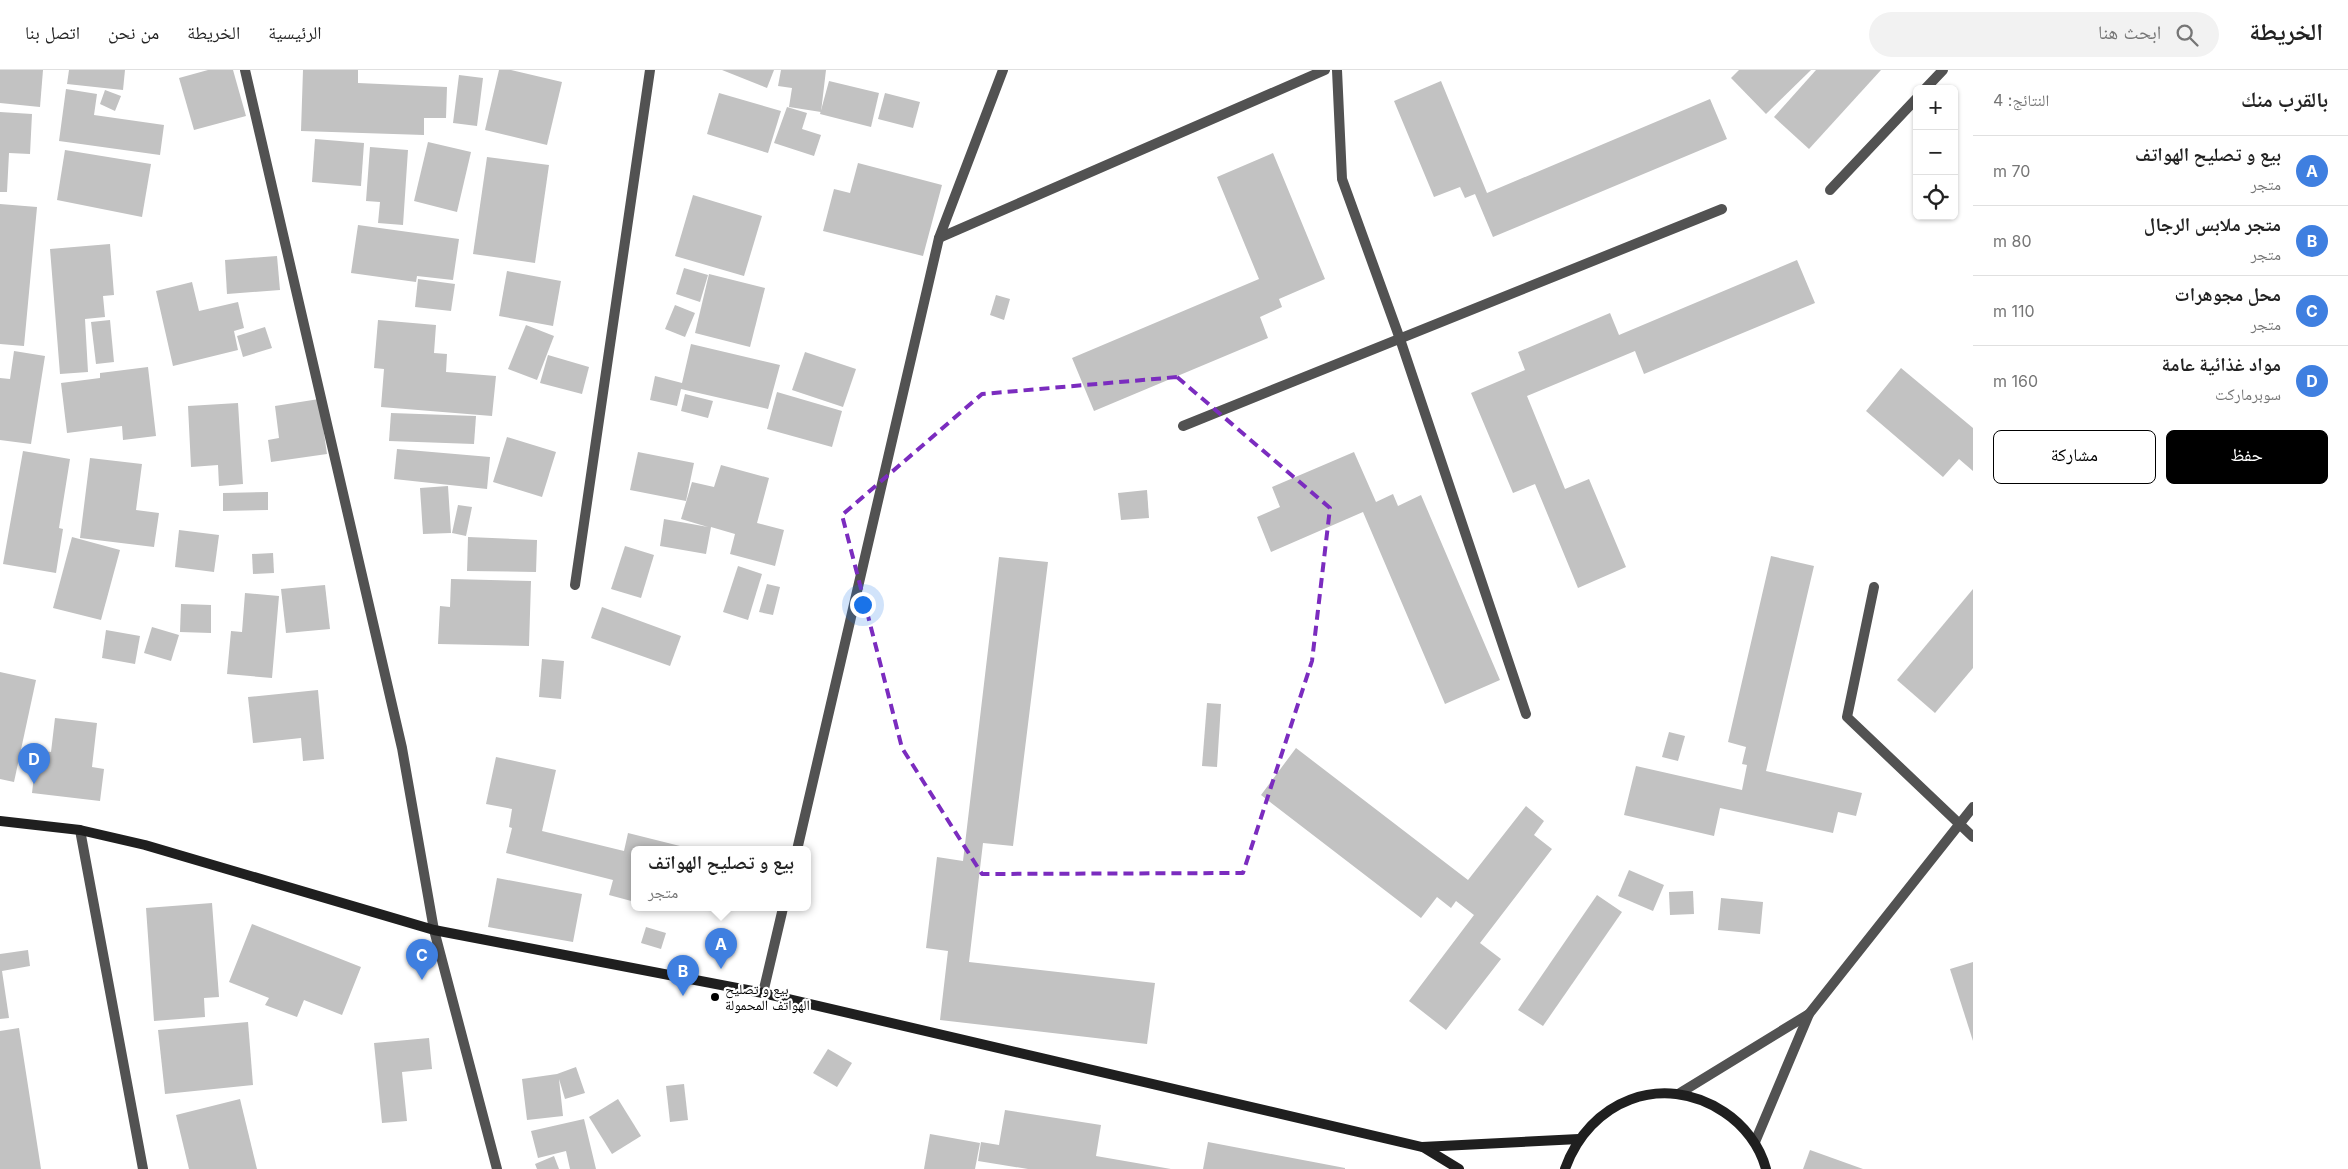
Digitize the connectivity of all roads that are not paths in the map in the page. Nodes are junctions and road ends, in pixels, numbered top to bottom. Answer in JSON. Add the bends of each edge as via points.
{"nodes":[{"id":1,"x":245,"y":70,"type":"edge"},
{"id":2,"x":650,"y":70,"type":"edge"},
{"id":3,"x":1003,"y":70,"type":"edge"},
{"id":4,"x":1325,"y":70,"type":"edge"},
{"id":5,"x":1337,"y":70,"type":"edge"},
{"id":6,"x":1943,"y":70,"type":"edge"},
{"id":7,"x":1929,"y":85,"type":"edge"},
{"id":8,"x":1913,"y":102,"type":"edge"},
{"id":9,"x":1830,"y":190,"type":"dead end"},
{"id":10,"x":1722,"y":209,"type":"dead end"},
{"id":11,"x":940,"y":238,"type":"junction"},
{"id":12,"x":1400,"y":340,"type":"junction"},
{"id":13,"x":1183,"y":426,"type":"dead end"},
{"id":14,"x":575,"y":585,"type":"dead end"},
{"id":15,"x":1874,"y":586,"type":"dead end"},
{"id":16,"x":1526,"y":714,"type":"dead end"},
{"id":17,"x":1973,"y":807,"type":"edge"},
{"id":18,"x":0,"y":821,"type":"edge"},
{"id":19,"x":1958,"y":825,"type":"junction"},
{"id":20,"x":80,"y":830,"type":"junction"},
{"id":21,"x":1973,"y":837,"type":"edge"},
{"id":22,"x":798,"y":846,"type":"edge"},
{"id":23,"x":782,"y":911,"type":"edge"},
{"id":24,"x":434,"y":930,"type":"junction"},
{"id":25,"x":763,"y":993,"type":"junction"},
{"id":26,"x":1809,"y":1014,"type":"junction"},
{"id":27,"x":1680,"y":1093,"type":"junction"},
{"id":28,"x":1578,"y":1138,"type":"junction"},
{"id":29,"x":1755,"y":1142,"type":"junction"},
{"id":30,"x":1422,"y":1147,"type":"junction"},
{"id":31,"x":143,"y":1169,"type":"edge"},
{"id":32,"x":497,"y":1169,"type":"edge"},
{"id":33,"x":1460,"y":1169,"type":"edge"},
{"id":34,"x":1565,"y":1169,"type":"edge"},
{"id":35,"x":1766,"y":1169,"type":"edge"}],
"edges":[{"from":1,"to":24,"type":"street","via":[[402,748]]},
{"from":2,"to":14,"type":"street"},
{"from":3,"to":11,"type":"street"},
{"from":4,"to":11,"type":"street"},
{"from":5,"to":12,"type":"street","via":[[1342,179]]},
{"from":6,"to":7,"type":"street"},
{"from":8,"to":9,"type":"street"},
{"from":10,"to":12,"type":"street"},
{"from":11,"to":22,"type":"street"},
{"from":12,"to":13,"type":"street"},
{"from":12,"to":16,"type":"street"},
{"from":15,"to":19,"type":"street","via":[[1847,717]]},
{"from":17,"to":19,"type":"street"},
{"from":18,"to":20,"type":"street"},
{"from":19,"to":21,"type":"street"},
{"from":19,"to":26,"type":"street"},
{"from":20,"to":24,"type":"street","via":[[145,845]]},
{"from":20,"to":31,"type":"street"},
{"from":23,"to":25,"type":"street"},
{"from":24,"to":25,"type":"street"},
{"from":24,"to":32,"type":"street"},
{"from":25,"to":30,"type":"street"},
{"from":26,"to":27,"type":"street"},
{"from":26,"to":29,"type":"street"},
{"from":27,"to":28,"type":"street","via":[[1651,1094],[1623,1102],[1598,1117]]},
{"from":27,"to":29,"type":"street","via":[[1710,1102],[1735,1119]]},
{"from":28,"to":30,"type":"street"},
{"from":28,"to":34,"type":"street"},
{"from":29,"to":35,"type":"street"},
{"from":30,"to":33,"type":"street"}]}
